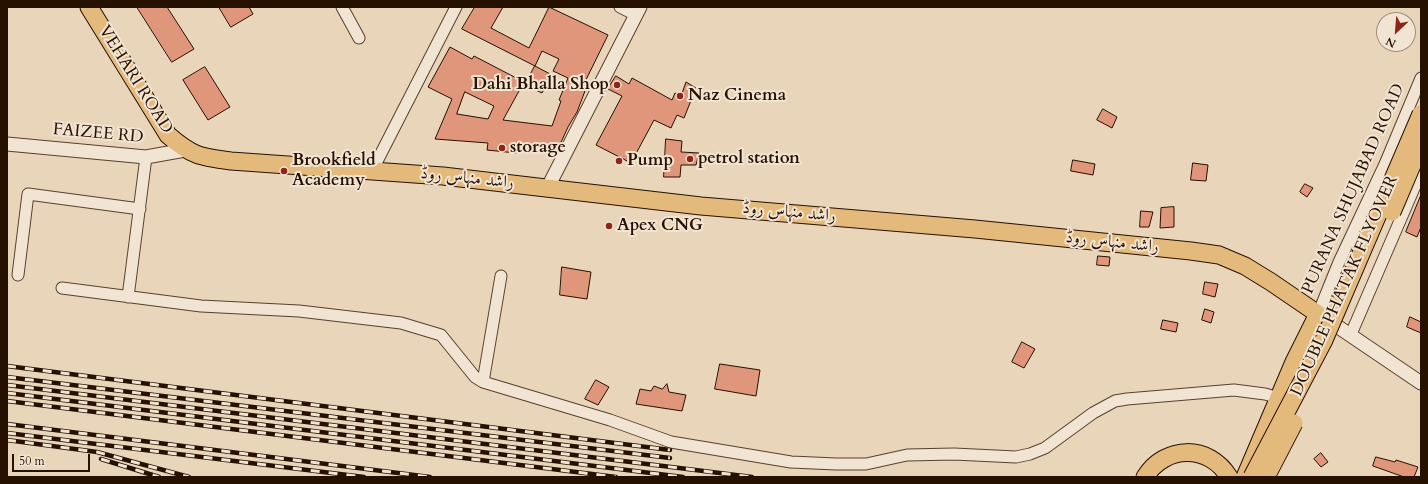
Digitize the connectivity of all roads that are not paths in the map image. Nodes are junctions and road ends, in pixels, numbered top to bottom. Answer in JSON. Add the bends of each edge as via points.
{"nodes":[{"id":1,"x":89,"y":7,"type":"edge"},
{"id":2,"x":342,"y":7,"type":"edge"},
{"id":3,"x":456,"y":7,"type":"edge"},
{"id":4,"x":620,"y":7,"type":"edge"},
{"id":5,"x":638,"y":11,"type":"edge"},
{"id":6,"x":359,"y":38,"type":"dead end"},
{"id":7,"x":1421,"y":78,"type":"edge"},
{"id":8,"x":1421,"y":114,"type":"edge"},
{"id":9,"x":7,"y":144,"type":"edge"},
{"id":10,"x":1421,"y":144,"type":"edge"},
{"id":11,"x":185,"y":150,"type":"junction"},
{"id":12,"x":146,"y":157,"type":"junction"},
{"id":13,"x":372,"y":171,"type":"junction"},
{"id":14,"x":1421,"y":172,"type":"edge"},
{"id":15,"x":548,"y":187,"type":"junction"},
{"id":16,"x":140,"y":209,"type":"junction"},
{"id":17,"x":18,"y":275,"type":"dead end"},
{"id":18,"x":500,"y":276,"type":"dead end"},
{"id":19,"x":62,"y":288,"type":"dead end"},
{"id":20,"x":128,"y":297,"type":"junction"},
{"id":21,"x":1318,"y":314,"type":"junction"},
{"id":22,"x":1351,"y":334,"type":"junction"},
{"id":23,"x":483,"y":382,"type":"junction"},
{"id":24,"x":1421,"y":383,"type":"edge"},
{"id":25,"x":1278,"y":398,"type":"junction"},
{"id":26,"x":1145,"y":477,"type":"edge"},
{"id":27,"x":1229,"y":477,"type":"edge"},
{"id":28,"x":1245,"y":477,"type":"edge"},
{"id":29,"x":1252,"y":477,"type":"edge"},
{"id":30,"x":1266,"y":477,"type":"edge"}],
"edges":[{"from":1,"to":11,"type":"main road","name":"VEHARI ROAD","via":[[168,135]]},
{"from":2,"to":6,"type":"street"},
{"from":3,"to":13,"type":"street"},
{"from":4,"to":5,"type":"street"},
{"from":5,"to":15,"type":"street"},
{"from":7,"to":21,"type":"street","name":"PURANA SHUJABAD ROAD"},
{"from":8,"to":29,"type":"main road","name":"DOUBLE PHATAK FLYOVER","bridge":true,"via":[[1324,340]]},
{"from":9,"to":12,"type":"street","name":"FAIZEE RD"},
{"from":10,"to":30,"type":"main road","name":"DOUBLE PHATAK FLYOVER","bridge":true,"via":[[1356,296]]},
{"from":11,"to":12,"type":"street","name":"FAIZEE RD"},
{"from":11,"to":13,"type":"main road","name":"راشد منہاس روڈ","via":[[205,158],[231,161]]},
{"from":12,"to":16,"type":"street"},
{"from":13,"to":15,"type":"main road","name":"راشد منہاس روڈ"},
{"from":14,"to":22,"type":"street"},
{"from":15,"to":21,"type":"main road","name":"راشد منہاس روڈ","via":[[701,206],[975,229],[1219,255],[1245,266]]},
{"from":16,"to":17,"type":"street","via":[[28,194]]},
{"from":16,"to":20,"type":"street"},
{"from":18,"to":23,"type":"street"},
{"from":19,"to":20,"type":"street"},
{"from":20,"to":23,"type":"street","via":[[200,306],[299,311],[401,323],[441,335],[475,377]]},
{"from":21,"to":22,"type":"street","name":"راشد منہاس روڈ"},
{"from":21,"to":25,"type":"main road"},
{"from":22,"to":24,"type":"street","name":"راشد منہاس روڈ"},
{"from":23,"to":25,"type":"street","via":[[610,420],[671,442],[791,462],[836,464],[866,464],[915,455],[1016,457],[1045,448],[1093,413],[1115,401],[1127,399],[1234,390]]},
{"from":25,"to":28,"type":"main road"},
{"from":26,"to":27,"type":"main road","via":[[1158,462],[1178,452],[1188,452],[1210,457]]}]}
